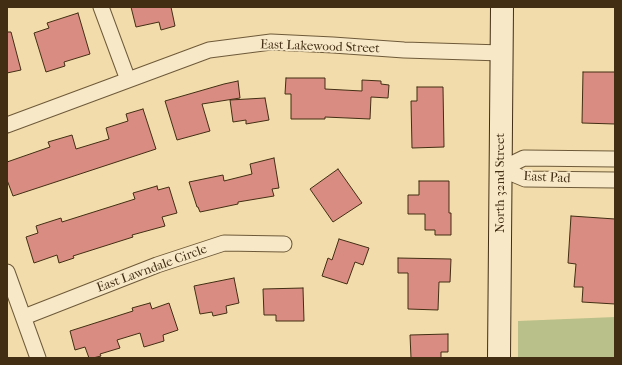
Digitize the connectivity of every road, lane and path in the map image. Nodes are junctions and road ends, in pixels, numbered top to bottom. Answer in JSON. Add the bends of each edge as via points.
{"nodes":[{"id":1,"x":101,"y":7,"type":"edge"},
{"id":2,"x":502,"y":7,"type":"edge"},
{"id":3,"x":502,"y":53,"type":"junction"},
{"id":4,"x":128,"y":80,"type":"junction"},
{"id":5,"x":7,"y":125,"type":"edge"},
{"id":6,"x":615,"y":159,"type":"edge"},
{"id":7,"x":501,"y":169,"type":"junction"},
{"id":8,"x":615,"y":180,"type":"edge"},
{"id":9,"x":284,"y":244,"type":"dead end"},
{"id":10,"x":7,"y":272,"type":"edge"},
{"id":11,"x":24,"y":317,"type":"junction"},
{"id":12,"x":38,"y":358,"type":"edge"},
{"id":13,"x":499,"y":358,"type":"edge"}],
"edges":[{"from":1,"to":4,"type":"street"},
{"from":2,"to":3,"type":"street","name":"North 32nd Street"},
{"from":3,"to":4,"type":"street","name":"East Lakewood Street","via":[[271,42],[210,50]]},
{"from":3,"to":7,"type":"street","name":"North 32nd Street"},
{"from":4,"to":5,"type":"street","name":"East Lakewood Street"},
{"from":6,"to":7,"type":"street","name":"East Pad","via":[[524,158]]},
{"from":7,"to":8,"type":"street","name":"East Pad","via":[[525,179]]},
{"from":7,"to":13,"type":"street","name":"North 32nd Street"},
{"from":9,"to":11,"type":"street","name":"East Lawndale Circle","via":[[224,243],[157,264]]},
{"from":10,"to":11,"type":"street"},
{"from":11,"to":12,"type":"street"}]}
